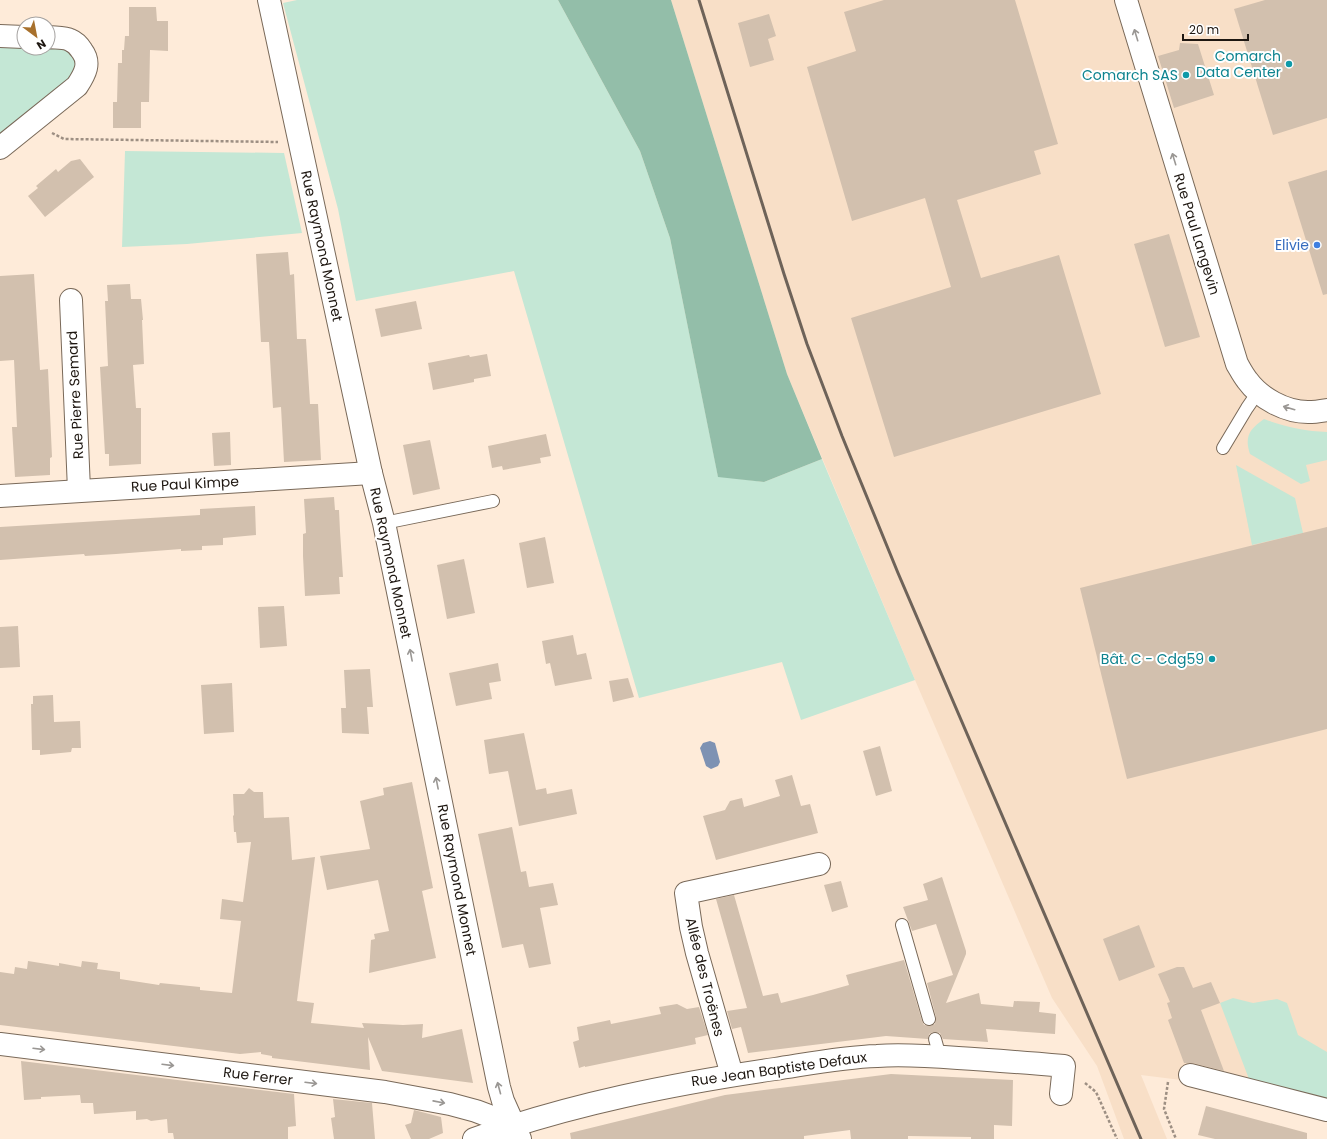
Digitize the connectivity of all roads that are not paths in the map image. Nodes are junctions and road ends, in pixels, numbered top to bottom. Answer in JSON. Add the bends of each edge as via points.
{"nodes":[{"id":1,"x":269,"y":0,"type":"edge"},
{"id":2,"x":1126,"y":0,"type":"edge"},
{"id":3,"x":0,"y":36,"type":"edge"},
{"id":4,"x":16,"y":37,"type":"edge"},
{"id":5,"x":56,"y":37,"type":"edge"},
{"id":6,"x":0,"y":148,"type":"edge"},
{"id":7,"x":71,"y":300,"type":"dead end"},
{"id":8,"x":1258,"y":392,"type":"junction"},
{"id":9,"x":1327,"y":410,"type":"edge"},
{"id":10,"x":1223,"y":448,"type":"dead end"},
{"id":11,"x":371,"y":473,"type":"junction"},
{"id":12,"x":79,"y":490,"type":"junction"},
{"id":13,"x":0,"y":496,"type":"edge"},
{"id":14,"x":492,"y":501,"type":"dead end"},
{"id":15,"x":384,"y":523,"type":"junction"},
{"id":16,"x":819,"y":864,"type":"dead end"},
{"id":17,"x":902,"y":925,"type":"dead end"},
{"id":18,"x":929,"y":1020,"type":"dead end"},
{"id":19,"x":0,"y":1044,"type":"edge"},
{"id":20,"x":732,"y":1075,"type":"junction"},
{"id":21,"x":1190,"y":1075,"type":"dead end"},
{"id":22,"x":1061,"y":1094,"type":"dead end"},
{"id":23,"x":1327,"y":1110,"type":"edge"},
{"id":24,"x":517,"y":1132,"type":"edge"},
{"id":25,"x":474,"y":1139,"type":"edge"}],
"edges":[{"from":1,"to":11,"type":"street","name":"Rue Raymond Monnet"},
{"from":8,"to":2,"type":"street","name":"Rue Paul Langevin","one_way":true,"via":[[1237,364]]},
{"from":3,"to":4,"type":"street"},
{"from":5,"to":6,"type":"street","via":[[71,40],[79,46],[87,62],[83,77],[78,86]]},
{"from":7,"to":12,"type":"street","name":"Rue Pierre Semard"},
{"from":9,"to":8,"type":"street","name":"Rue Paul Langevin","one_way":true,"via":[[1308,412],[1288,409],[1271,402]]},
{"from":8,"to":10,"type":"lane"},
{"from":11,"to":12,"type":"street","name":"Rue Paul Kimpe"},
{"from":11,"to":15,"type":"street","name":"Rue Raymond Monnet"},
{"from":12,"to":13,"type":"street","name":"Rue Paul Kimpe"},
{"from":14,"to":15,"type":"lane"},
{"from":24,"to":15,"type":"street","name":"Rue Raymond Monnet","one_way":true,"via":[[499,1087]]},
{"from":16,"to":20,"type":"street","name":"Allée des Troënes","via":[[686,892],[697,953]]},
{"from":17,"to":18,"type":"lane"},
{"from":19,"to":24,"type":"street","name":"Rue Ferrer","one_way":true,"via":[[385,1092],[476,1111]]},
{"from":20,"to":22,"type":"street","name":"Rue Jean Baptiste Defaux","via":[[875,1056],[901,1055],[937,1048],[1064,1066]]},
{"from":20,"to":24,"type":"street","name":"Rue Jean Baptiste Defaux","via":[[638,1093]]},
{"from":21,"to":23,"type":"street"},
{"from":24,"to":25,"type":"street","name":"Rue Jean Baptiste Defaux"}]}
